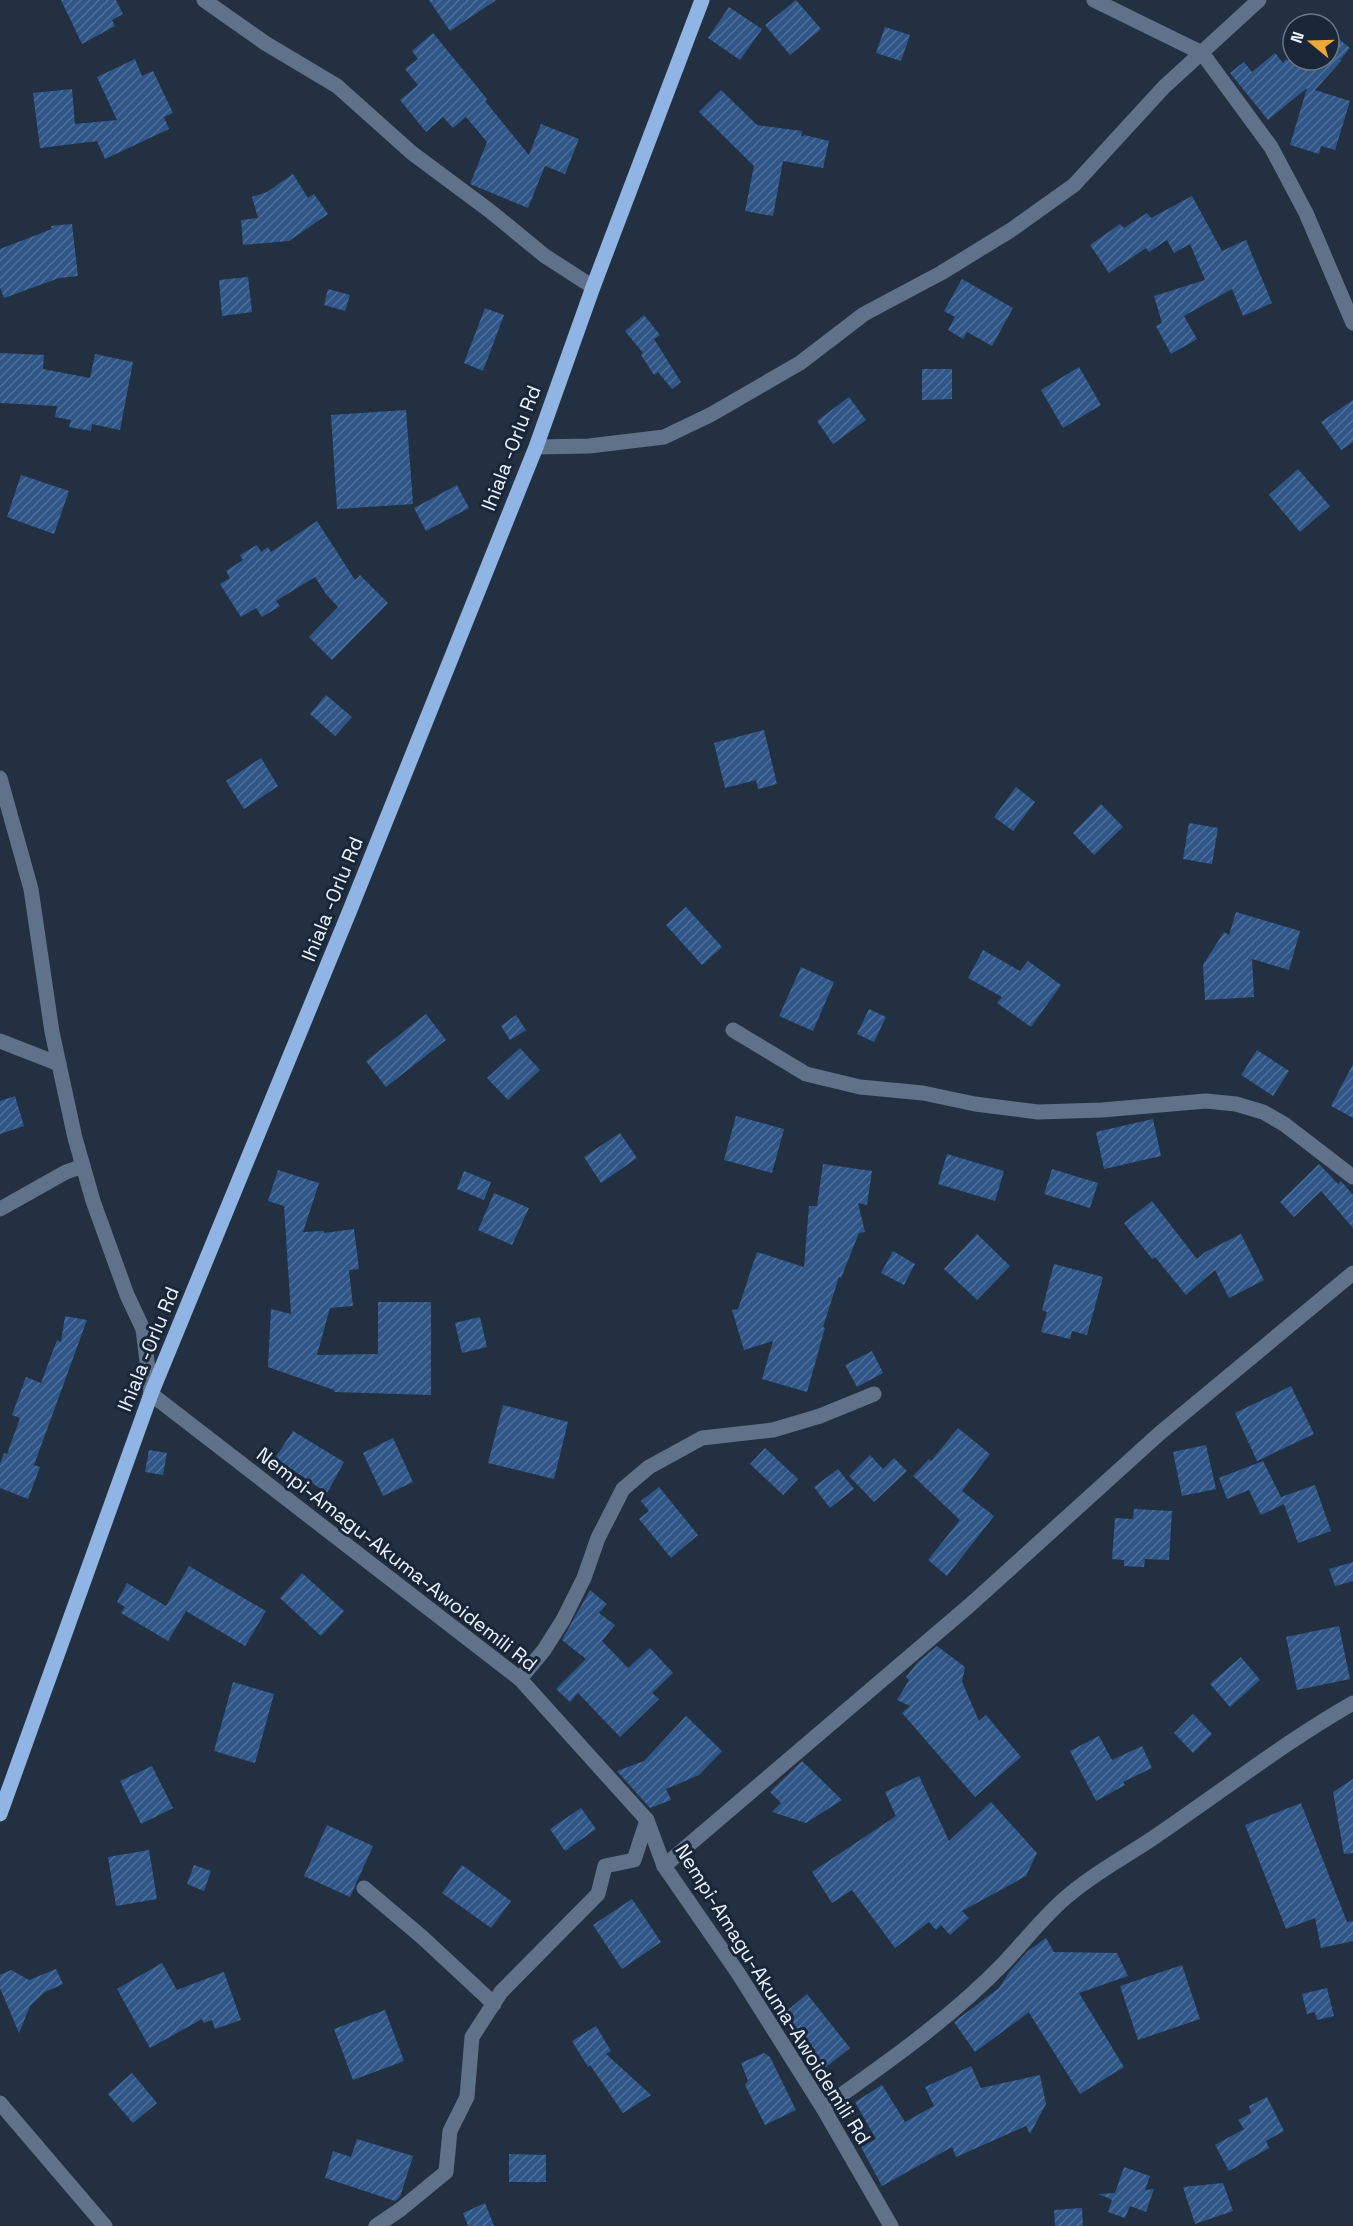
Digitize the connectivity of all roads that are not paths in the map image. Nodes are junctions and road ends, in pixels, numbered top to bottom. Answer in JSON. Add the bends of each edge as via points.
{"nodes":[{"id":1,"x":204,"y":0,"type":"edge"},
{"id":2,"x":702,"y":0,"type":"edge"},
{"id":3,"x":1094,"y":0,"type":"edge"},
{"id":4,"x":1259,"y":0,"type":"edge"},
{"id":5,"x":1202,"y":53,"type":"junction"},
{"id":6,"x":593,"y":287,"type":"junction"},
{"id":7,"x":1353,"y":323,"type":"edge"},
{"id":8,"x":536,"y":447,"type":"junction"},
{"id":9,"x":0,"y":778,"type":"edge"},
{"id":10,"x":734,"y":1030,"type":"dead end"},
{"id":11,"x":0,"y":1041,"type":"edge"},
{"id":12,"x":59,"y":1064,"type":"junction"},
{"id":13,"x":83,"y":1166,"type":"junction"},
{"id":14,"x":1353,"y":1177,"type":"edge"},
{"id":15,"x":0,"y":1209,"type":"edge"},
{"id":16,"x":1353,"y":1273,"type":"edge"},
{"id":17,"x":152,"y":1394,"type":"junction"},
{"id":18,"x":874,"y":1394,"type":"dead end"},
{"id":19,"x":520,"y":1679,"type":"junction"},
{"id":20,"x":1353,"y":1703,"type":"edge"},
{"id":21,"x":0,"y":1814,"type":"edge"},
{"id":22,"x":647,"y":1820,"type":"junction"},
{"id":23,"x":664,"y":1866,"type":"junction"},
{"id":24,"x":364,"y":1888,"type":"dead end"},
{"id":25,"x":494,"y":2004,"type":"junction"},
{"id":26,"x":0,"y":2103,"type":"edge"},
{"id":27,"x":823,"y":2108,"type":"junction"},
{"id":28,"x":105,"y":2226,"type":"edge"},
{"id":29,"x":376,"y":2226,"type":"edge"},
{"id":30,"x":891,"y":2226,"type":"edge"}],
"edges":[{"from":1,"to":6,"type":"street","via":[[337,86],[412,153],[545,256]]},
{"from":2,"to":6,"type":"main road","name":"Ihiala -Orlu Rd"},
{"from":3,"to":5,"type":"street"},
{"from":4,"to":5,"type":"street"},
{"from":5,"to":7,"type":"street","via":[[1271,147],[1306,213]]},
{"from":5,"to":8,"type":"street","via":[[1164,87],[1074,184],[1001,236],[864,314],[800,363],[664,437],[599,446]]},
{"from":6,"to":8,"type":"main road","name":"Ihiala -Orlu Rd"},
{"from":8,"to":17,"type":"main road","name":"Ihiala -Orlu Rd"},
{"from":9,"to":12,"type":"street","via":[[31,889]]},
{"from":10,"to":14,"type":"street","via":[[806,1074],[860,1087],[923,1093],[975,1104],[1038,1112],[1206,1101],[1236,1104],[1284,1124]]},
{"from":11,"to":12,"type":"street"},
{"from":12,"to":13,"type":"street"},
{"from":13,"to":15,"type":"street"},
{"from":13,"to":17,"type":"street","via":[[127,1295],[143,1329]]},
{"from":16,"to":23,"type":"street","via":[[1160,1433],[970,1605]]},
{"from":17,"to":19,"type":"street","name":"Nempi-Amagu-Akuma-Awoidemili Rd"},
{"from":17,"to":21,"type":"main road","name":"Ihiala -Orlu Rd"},
{"from":18,"to":19,"type":"street","via":[[773,1430],[702,1438],[649,1467],[623,1489],[563,1620]]},
{"from":19,"to":22,"type":"street","name":"Nempi-Amagu-Akuma-Awoidemili Rd"},
{"from":20,"to":27,"type":"street","via":[[1259,1762],[1069,1894],[1004,1963],[930,2031]]},
{"from":22,"to":23,"type":"street","name":"Nempi-Amagu-Akuma-Awoidemili Rd"},
{"from":22,"to":25,"type":"street","via":[[634,1860],[604,1866],[598,1894],[501,1992]]},
{"from":23,"to":27,"type":"street","name":"Nempi-Amagu-Akuma-Awoidemili Rd","via":[[738,1972]]},
{"from":24,"to":25,"type":"street"},
{"from":25,"to":29,"type":"street","via":[[472,2037],[467,2097],[450,2131],[446,2172]]},
{"from":26,"to":28,"type":"street"},
{"from":27,"to":30,"type":"street","name":"Nempi-Amagu-Akuma-Awoidemili Rd"}]}
